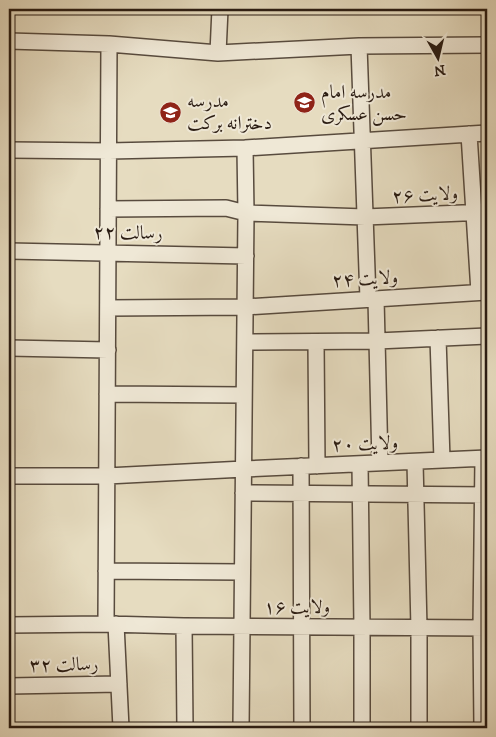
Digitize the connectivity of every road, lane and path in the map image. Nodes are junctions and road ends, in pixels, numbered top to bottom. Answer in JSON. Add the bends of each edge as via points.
{"nodes":[{"id":1,"x":220,"y":9,"type":"edge"},
{"id":2,"x":9,"y":41,"type":"edge"},
{"id":3,"x":109,"y":44,"type":"junction"},
{"id":4,"x":487,"y":45,"type":"edge"},
{"id":5,"x":359,"y":46,"type":"junction"},
{"id":6,"x":218,"y":52,"type":"junction"},
{"id":7,"x":487,"y":133,"type":"edge"},
{"id":8,"x":469,"y":134,"type":"junction"},
{"id":9,"x":362,"y":140,"type":"junction"},
{"id":10,"x":245,"y":148,"type":"junction"},
{"id":11,"x":9,"y":150,"type":"edge"},
{"id":12,"x":109,"y":151,"type":"junction"},
{"id":13,"x":108,"y":209,"type":"junction"},
{"id":14,"x":480,"y":212,"type":"edge"},
{"id":15,"x":246,"y":213,"type":"junction"},
{"id":16,"x":366,"y":217,"type":"junction"},
{"id":17,"x":9,"y":251,"type":"edge"},
{"id":18,"x":108,"y":253,"type":"junction"},
{"id":19,"x":246,"y":256,"type":"junction"},
{"id":20,"x":483,"y":292,"type":"edge"},
{"id":21,"x":372,"y":299,"type":"junction"},
{"id":22,"x":245,"y":306,"type":"junction"},
{"id":23,"x":108,"y":308,"type":"junction"},
{"id":24,"x":487,"y":336,"type":"edge"},
{"id":25,"x":438,"y":338,"type":"junction"},
{"id":26,"x":377,"y":341,"type":"junction"},
{"id":27,"x":245,"y":342,"type":"junction"},
{"id":28,"x":316,"y":342,"type":"junction"},
{"id":29,"x":9,"y":348,"type":"edge"},
{"id":30,"x":108,"y":350,"type":"junction"},
{"id":31,"x":107,"y":394,"type":"junction"},
{"id":32,"x":244,"y":395,"type":"junction"},
{"id":33,"x":485,"y":458,"type":"edge"},
{"id":34,"x":442,"y":460,"type":"junction"},
{"id":35,"x":415,"y":462,"type":"junction"},
{"id":36,"x":380,"y":463,"type":"junction"},
{"id":37,"x":360,"y":464,"type":"junction"},
{"id":38,"x":301,"y":466,"type":"junction"},
{"id":39,"x":317,"y":466,"type":"junction"},
{"id":40,"x":244,"y":469,"type":"junction"},
{"id":41,"x":9,"y":476,"type":"edge"},
{"id":42,"x":107,"y":476,"type":"junction"},
{"id":43,"x":243,"y":493,"type":"junction"},
{"id":44,"x":301,"y":493,"type":"junction"},
{"id":45,"x":360,"y":494,"type":"junction"},
{"id":46,"x":416,"y":494,"type":"junction"},
{"id":47,"x":485,"y":495,"type":"edge"},
{"id":48,"x":106,"y":571,"type":"junction"},
{"id":49,"x":242,"y":572,"type":"junction"},
{"id":50,"x":111,"y":624,"type":"junction"},
{"id":51,"x":9,"y":625,"type":"edge"},
{"id":52,"x":184,"y":626,"type":"junction"},
{"id":53,"x":242,"y":627,"type":"junction"},
{"id":54,"x":301,"y":627,"type":"junction"},
{"id":55,"x":362,"y":627,"type":"junction"},
{"id":56,"x":419,"y":628,"type":"junction"},
{"id":57,"x":484,"y":628,"type":"edge"},
{"id":58,"x":119,"y":684,"type":"junction"},
{"id":59,"x":9,"y":686,"type":"edge"},
{"id":60,"x":121,"y":728,"type":"edge"},
{"id":61,"x":185,"y":728,"type":"edge"},
{"id":62,"x":241,"y":728,"type":"edge"},
{"id":63,"x":302,"y":728,"type":"edge"},
{"id":64,"x":362,"y":728,"type":"edge"},
{"id":65,"x":419,"y":728,"type":"edge"},
{"id":66,"x":482,"y":728,"type":"edge"}],
"edges":[{"from":1,"to":6,"type":"street"},
{"from":2,"to":3,"type":"street"},
{"from":3,"to":6,"type":"street"},
{"from":3,"to":12,"type":"street"},
{"from":4,"to":5,"type":"street"},
{"from":5,"to":6,"type":"street"},
{"from":5,"to":9,"type":"street"},
{"from":7,"to":8,"type":"street"},
{"from":8,"to":9,"type":"street"},
{"from":8,"to":14,"type":"street"},
{"from":9,"to":10,"type":"street"},
{"from":9,"to":16,"type":"street"},
{"from":10,"to":12,"type":"street"},
{"from":10,"to":15,"type":"street"},
{"from":11,"to":12,"type":"street"},
{"from":12,"to":13,"type":"street"},
{"from":13,"to":15,"type":"street","name":"ولایت ۲۶","via":[[226,208]]},
{"from":13,"to":18,"type":"street"},
{"from":14,"to":16,"type":"street","name":"ولایت ۲۶"},
{"from":14,"to":20,"type":"street"},
{"from":15,"to":16,"type":"street","name":"ولایت ۲۶"},
{"from":15,"to":19,"type":"street"},
{"from":16,"to":21,"type":"street"},
{"from":17,"to":18,"type":"street","name":"رسالت ۲۲"},
{"from":18,"to":19,"type":"street","name":"رسالت ۲۲"},
{"from":18,"to":23,"type":"street"},
{"from":19,"to":22,"type":"street"},
{"from":20,"to":21,"type":"street","name":"ولایت ۲۴"},
{"from":21,"to":22,"type":"street","name":"ولایت ۲۴"},
{"from":21,"to":26,"type":"street"},
{"from":22,"to":23,"type":"street","name":"ولایت ۲۴"},
{"from":22,"to":27,"type":"street"},
{"from":23,"to":30,"type":"street"},
{"from":24,"to":25,"type":"street"},
{"from":25,"to":26,"type":"street"},
{"from":25,"to":34,"type":"street"},
{"from":26,"to":28,"type":"street"},
{"from":26,"to":36,"type":"street"},
{"from":27,"to":28,"type":"street"},
{"from":27,"to":32,"type":"street"},
{"from":28,"to":39,"type":"street"},
{"from":29,"to":30,"type":"street"},
{"from":30,"to":31,"type":"street"},
{"from":31,"to":32,"type":"street"},
{"from":31,"to":42,"type":"street"},
{"from":32,"to":40,"type":"street"},
{"from":33,"to":34,"type":"street","name":"ولایت ۲۰"},
{"from":33,"to":47,"type":"street"},
{"from":34,"to":35,"type":"street","name":"ولایت ۲۰"},
{"from":35,"to":36,"type":"street","name":"ولایت ۲۰"},
{"from":35,"to":46,"type":"street"},
{"from":36,"to":37,"type":"street","name":"ولایت ۲۰"},
{"from":37,"to":39,"type":"street","name":"ولایت ۲۰"},
{"from":37,"to":45,"type":"street"},
{"from":38,"to":39,"type":"street","name":"ولایت ۲۰"},
{"from":38,"to":40,"type":"street","name":"ولایت ۲۰"},
{"from":38,"to":44,"type":"street"},
{"from":40,"to":42,"type":"street","name":"ولایت ۲۰"},
{"from":40,"to":43,"type":"street"},
{"from":41,"to":42,"type":"street","name":"ولایت ۲۰"},
{"from":42,"to":48,"type":"street"},
{"from":43,"to":44,"type":"street"},
{"from":43,"to":49,"type":"street"},
{"from":44,"to":45,"type":"street"},
{"from":44,"to":54,"type":"street"},
{"from":45,"to":46,"type":"street"},
{"from":45,"to":55,"type":"street"},
{"from":46,"to":47,"type":"street"},
{"from":46,"to":56,"type":"street"},
{"from":47,"to":57,"type":"street"},
{"from":48,"to":49,"type":"street"},
{"from":48,"to":50,"type":"street"},
{"from":49,"to":53,"type":"street"},
{"from":50,"to":51,"type":"street","name":"ولایت ۱۶"},
{"from":50,"to":52,"type":"street","name":"ولایت ۱۶"},
{"from":50,"to":58,"type":"street"},
{"from":52,"to":53,"type":"street","name":"ولایت ۱۶"},
{"from":52,"to":61,"type":"street"},
{"from":53,"to":54,"type":"street","name":"ولایت ۱۶"},
{"from":53,"to":62,"type":"street"},
{"from":54,"to":55,"type":"street","name":"ولایت ۱۶"},
{"from":54,"to":63,"type":"street"},
{"from":55,"to":56,"type":"street","name":"ولایت ۱۶"},
{"from":55,"to":64,"type":"street"},
{"from":56,"to":57,"type":"street","name":"ولایت ۱۶"},
{"from":56,"to":65,"type":"street"},
{"from":57,"to":66,"type":"street"},
{"from":58,"to":59,"type":"street","name":"رسالت ۳۲"},
{"from":58,"to":60,"type":"street"}]}
